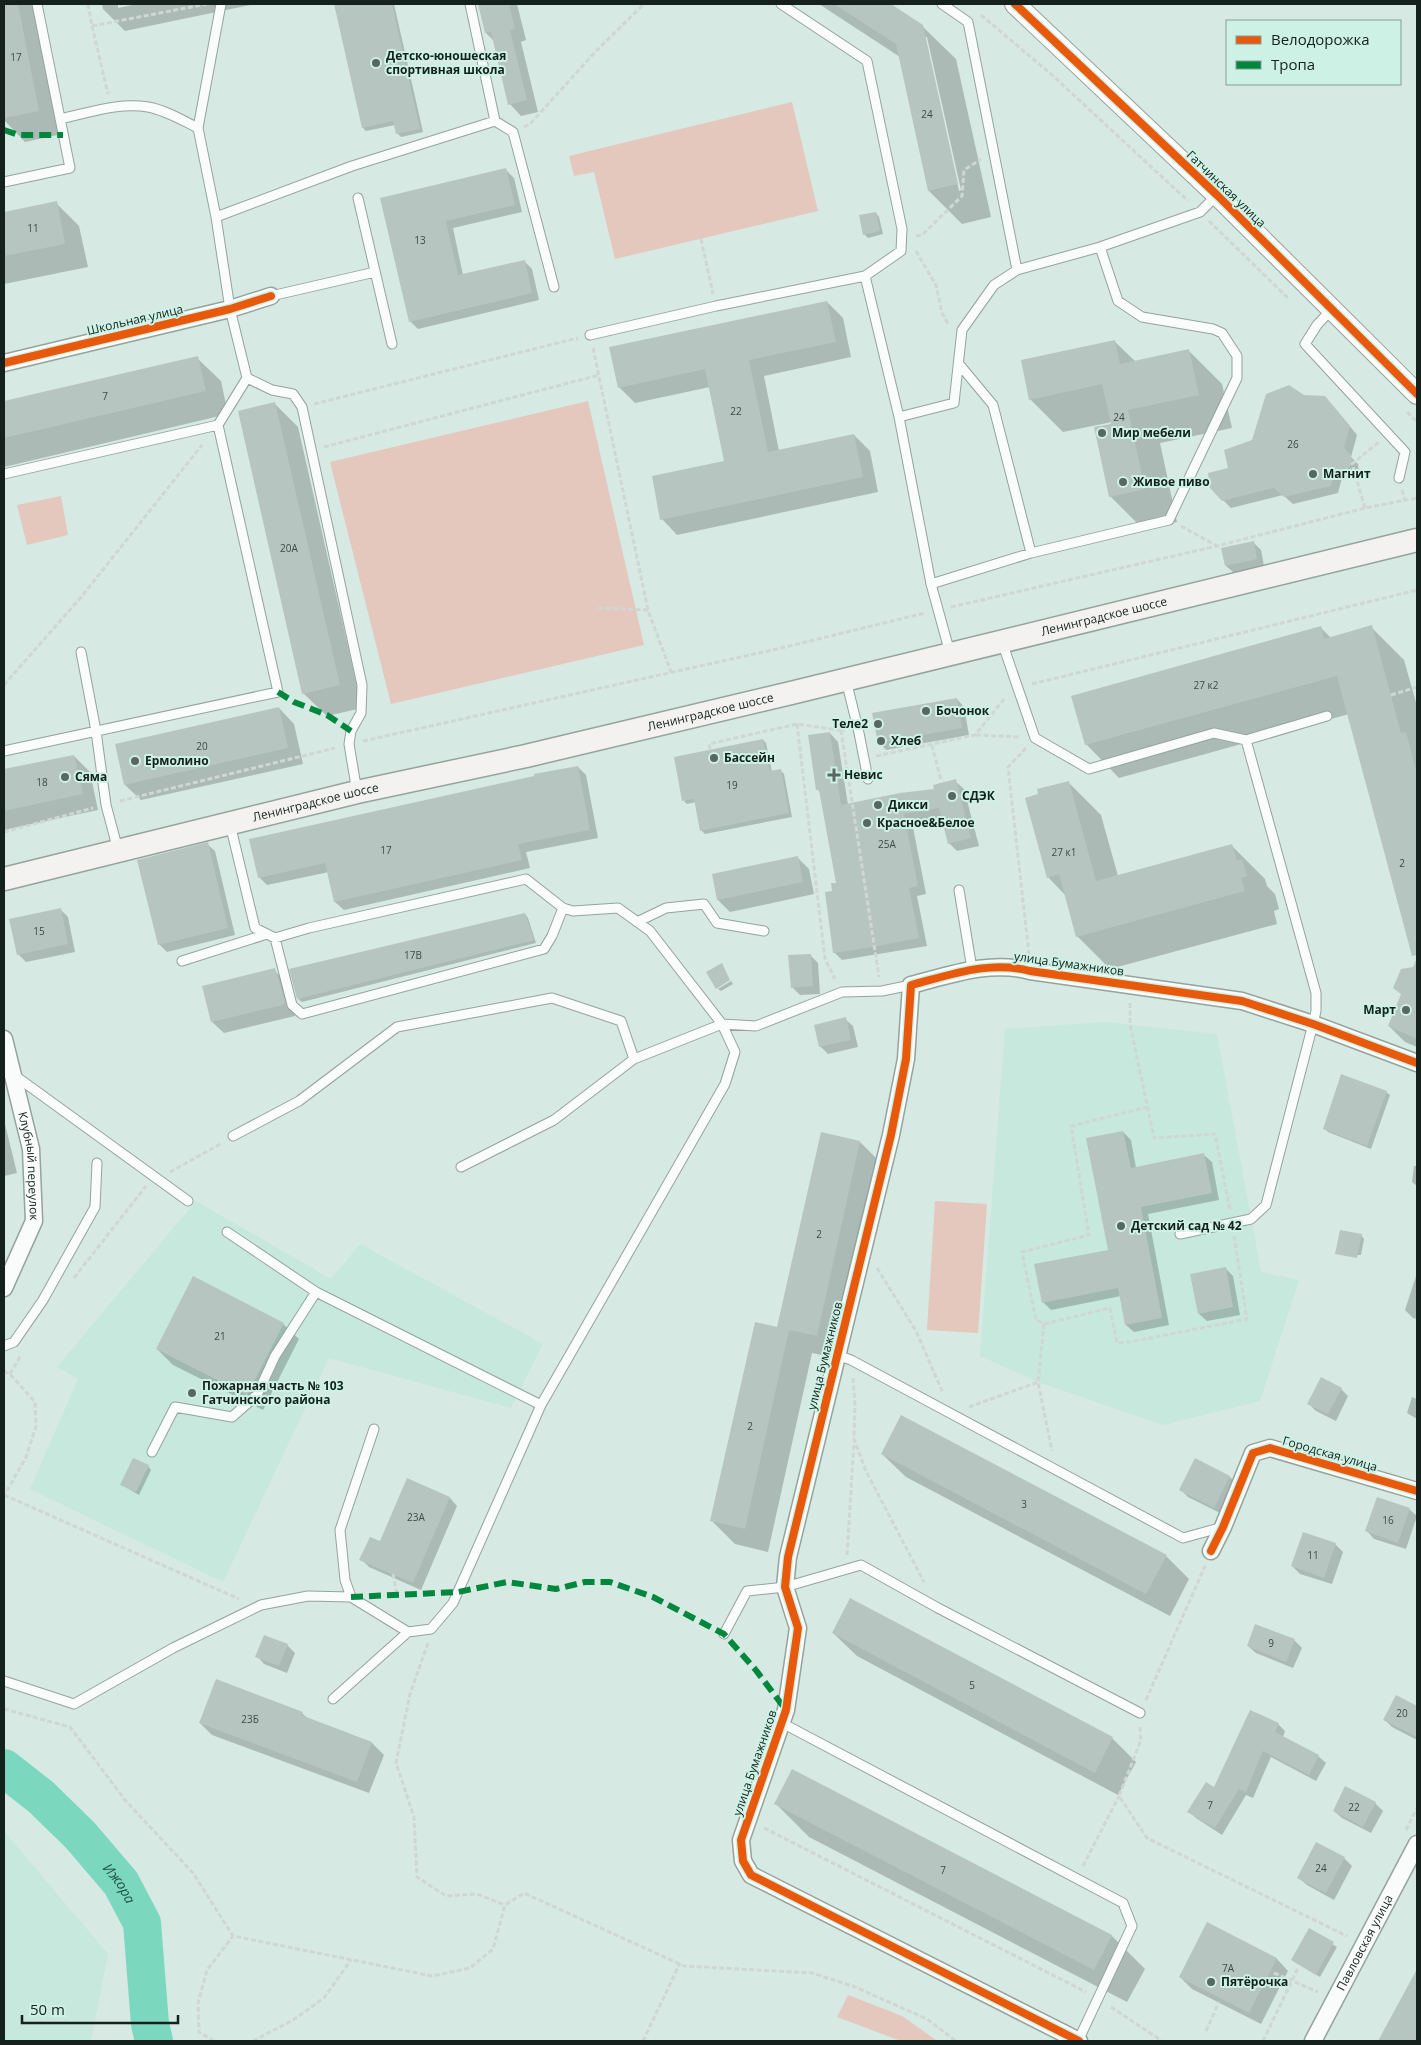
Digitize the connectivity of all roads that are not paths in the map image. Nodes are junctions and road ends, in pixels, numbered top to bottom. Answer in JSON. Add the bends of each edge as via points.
{"nodes":[{"id":1,"x":37,"y":4,"type":"edge"},
{"id":2,"x":221,"y":4,"type":"edge"},
{"id":3,"x":470,"y":4,"type":"edge"},
{"id":4,"x":781,"y":4,"type":"edge"},
{"id":5,"x":942,"y":4,"type":"edge"},
{"id":6,"x":1015,"y":4,"type":"edge"},
{"id":7,"x":60,"y":119,"type":"junction"},
{"id":8,"x":495,"y":121,"type":"junction"},
{"id":9,"x":198,"y":128,"type":"junction"},
{"id":10,"x":4,"y":182,"type":"edge"},
{"id":11,"x":1217,"y":195,"type":"junction"},
{"id":12,"x":358,"y":198,"type":"dead end"},
{"id":13,"x":216,"y":217,"type":"junction"},
{"id":14,"x":1100,"y":247,"type":"junction"},
{"id":15,"x":1017,"y":270,"type":"junction"},
{"id":16,"x":375,"y":272,"type":"junction"},
{"id":17,"x":865,"y":276,"type":"junction"},
{"id":18,"x":554,"y":287,"type":"dead end"},
{"id":19,"x":271,"y":296,"type":"joint"},
{"id":20,"x":230,"y":309,"type":"junction"},
{"id":21,"x":1331,"y":310,"type":"junction"},
{"id":22,"x":590,"y":335,"type":"road end"},
{"id":23,"x":392,"y":344,"type":"dead end"},
{"id":24,"x":4,"y":363,"type":"edge"},
{"id":25,"x":959,"y":364,"type":"junction"},
{"id":26,"x":247,"y":378,"type":"junction"},
{"id":27,"x":1417,"y":394,"type":"edge"},
{"id":28,"x":899,"y":417,"type":"junction"},
{"id":29,"x":218,"y":425,"type":"junction"},
{"id":30,"x":4,"y":474,"type":"edge"},
{"id":31,"x":1399,"y":478,"type":"dead end"},
{"id":32,"x":1417,"y":540,"type":"edge"},
{"id":33,"x":1031,"y":553,"type":"junction"},
{"id":34,"x":931,"y":584,"type":"junction"},
{"id":35,"x":1002,"y":642,"type":"junction"},
{"id":36,"x":81,"y":652,"type":"dead end"},
{"id":37,"x":950,"y":654,"type":"junction"},
{"id":38,"x":846,"y":680,"type":"junction"},
{"id":39,"x":1327,"y":716,"type":"dead end"},
{"id":40,"x":96,"y":732,"type":"junction"},
{"id":41,"x":1246,"y":740,"type":"junction"},
{"id":42,"x":4,"y":751,"type":"edge"},
{"id":43,"x":868,"y":779,"type":"dead end"},
{"id":44,"x":357,"y":792,"type":"junction"},
{"id":45,"x":230,"y":823,"type":"junction"},
{"id":46,"x":118,"y":850,"type":"junction"},
{"id":47,"x":4,"y":879,"type":"edge"},
{"id":48,"x":959,"y":890,"type":"dead end"},
{"id":49,"x":562,"y":908,"type":"junction"},
{"id":50,"x":637,"y":922,"type":"junction"},
{"id":51,"x":764,"y":931,"type":"dead end"},
{"id":52,"x":271,"y":936,"type":"junction"},
{"id":53,"x":182,"y":961,"type":"dead end"},
{"id":54,"x":972,"y":968,"type":"junction"},
{"id":55,"x":912,"y":986,"type":"junction"},
{"id":56,"x":722,"y":1024,"type":"junction"},
{"id":57,"x":1313,"y":1024,"type":"junction"},
{"id":58,"x":4,"y":1039,"type":"edge"},
{"id":59,"x":634,"y":1059,"type":"junction"},
{"id":60,"x":1417,"y":1063,"type":"edge"},
{"id":61,"x":12,"y":1073,"type":"junction"},
{"id":62,"x":233,"y":1136,"type":"road end"},
{"id":63,"x":97,"y":1163,"type":"dead end"},
{"id":64,"x":461,"y":1167,"type":"dead end"},
{"id":65,"x":188,"y":1201,"type":"dead end"},
{"id":66,"x":227,"y":1232,"type":"dead end"},
{"id":67,"x":1180,"y":1234,"type":"dead end"},
{"id":68,"x":4,"y":1288,"type":"edge"},
{"id":69,"x":316,"y":1292,"type":"junction"},
{"id":70,"x":4,"y":1346,"type":"edge"},
{"id":71,"x":844,"y":1358,"type":"junction"},
{"id":72,"x":541,"y":1405,"type":"junction"},
{"id":73,"x":374,"y":1429,"type":"dead end"},
{"id":74,"x":152,"y":1452,"type":"dead end"},
{"id":75,"x":1417,"y":1491,"type":"edge"},
{"id":76,"x":1224,"y":1527,"type":"junction"},
{"id":77,"x":1211,"y":1551,"type":"road end"},
{"id":78,"x":785,"y":1587,"type":"junction"},
{"id":79,"x":351,"y":1597,"type":"junction"},
{"id":80,"x":408,"y":1632,"type":"junction"},
{"id":81,"x":724,"y":1634,"type":"dead end"},
{"id":82,"x":4,"y":1681,"type":"edge"},
{"id":83,"x":333,"y":1699,"type":"dead end"},
{"id":84,"x":1140,"y":1714,"type":"road end"},
{"id":85,"x":782,"y":1723,"type":"junction"},
{"id":86,"x":1417,"y":1844,"type":"edge"},
{"id":87,"x":1078,"y":2041,"type":"edge"},
{"id":88,"x":1313,"y":2041,"type":"edge"}],
"edges":[{"from":1,"to":7,"type":"lane"},
{"from":2,"to":9,"type":"lane"},
{"from":3,"to":8,"type":"lane"},
{"from":4,"to":17,"type":"lane","via":[[868,61],[902,229],[900,251]]},
{"from":5,"to":15,"type":"lane","via":[[968,22]]},
{"from":6,"to":11,"type":"street","name":"Гатчинская улица"},
{"from":7,"to":9,"type":"lane","via":[[122,105],[149,107]]},
{"from":7,"to":10,"type":"lane","via":[[70,168]]},
{"from":8,"to":13,"type":"lane","via":[[352,166]]},
{"from":8,"to":18,"type":"lane","via":[[513,132]]},
{"from":9,"to":13,"type":"lane"},
{"from":11,"to":14,"type":"lane","via":[[1200,212]]},
{"from":11,"to":21,"type":"street","name":"Гатчинская улица"},
{"from":12,"to":16,"type":"lane"},
{"from":13,"to":20,"type":"lane"},
{"from":14,"to":15,"type":"lane"},
{"from":14,"to":33,"type":"lane","via":[[1118,301],[1142,317],[1222,333],[1237,356],[1237,378],[1169,520]]},
{"from":15,"to":25,"type":"lane","via":[[994,285],[962,330]]},
{"from":16,"to":19,"type":"lane"},
{"from":16,"to":23,"type":"lane"},
{"from":17,"to":22,"type":"lane"},
{"from":17,"to":28,"type":"lane"},
{"from":19,"to":20,"type":"street","name":"Школьная улица"},
{"from":20,"to":24,"type":"street","name":"Школьная улица"},
{"from":20,"to":26,"type":"lane"},
{"from":21,"to":27,"type":"street","name":"Гатчинская улица"},
{"from":21,"to":31,"type":"lane","via":[[1316,325],[1305,344],[1406,452]]},
{"from":25,"to":28,"type":"lane","via":[[954,403]]},
{"from":25,"to":33,"type":"lane","via":[[993,405]]},
{"from":26,"to":29,"type":"lane"},
{"from":26,"to":44,"type":"lane","via":[[272,390],[294,394],[302,407],[362,685],[360,713],[349,744]]},
{"from":28,"to":34,"type":"lane"},
{"from":29,"to":30,"type":"lane"},
{"from":29,"to":40,"type":"lane","via":[[278,692]]},
{"from":32,"to":35,"type":"main road","name":"Ленинградское шоссе"},
{"from":33,"to":34,"type":"lane"},
{"from":34,"to":37,"type":"lane"},
{"from":35,"to":37,"type":"main road","name":"Ленинградское шоссе"},
{"from":35,"to":41,"type":"lane","via":[[1035,738],[1089,768],[1214,732]]},
{"from":36,"to":40,"type":"lane"},
{"from":37,"to":38,"type":"main road","name":"Ленинградское шоссе"},
{"from":38,"to":43,"type":"lane"},
{"from":38,"to":44,"type":"main road","name":"Ленинградское шоссе","via":[[526,756]]},
{"from":39,"to":41,"type":"lane"},
{"from":40,"to":42,"type":"lane"},
{"from":40,"to":46,"type":"lane","via":[[106,805]]},
{"from":41,"to":57,"type":"lane","via":[[1316,993]]},
{"from":44,"to":45,"type":"main road","name":"Ленинградское шоссе"},
{"from":45,"to":46,"type":"main road","name":"Ленинградское шоссе"},
{"from":45,"to":52,"type":"lane","via":[[255,928]]},
{"from":46,"to":47,"type":"main road","name":"Ленинградское шоссе"},
{"from":48,"to":54,"type":"lane"},
{"from":49,"to":50,"type":"lane","via":[[573,911],[618,908]]},
{"from":49,"to":52,"type":"lane","via":[[526,879]]},
{"from":49,"to":52,"type":"lane","via":[[544,949],[302,1014],[292,1005]]},
{"from":50,"to":51,"type":"lane","via":[[666,908],[704,904],[717,923]]},
{"from":50,"to":56,"type":"lane","via":[[650,931]]},
{"from":52,"to":53,"type":"lane"},
{"from":54,"to":55,"type":"street","name":"улица Бумажников"},
{"from":54,"to":57,"type":"street","name":"улица Бумажников","via":[[1014,966],[1242,1001]]},
{"from":55,"to":56,"type":"lane","via":[[842,992],[756,1026]]},
{"from":55,"to":71,"type":"street","name":"улица Бумажников","via":[[906,1059],[864,1246]]},
{"from":56,"to":59,"type":"lane"},
{"from":56,"to":72,"type":"lane","via":[[735,1052],[725,1084]]},
{"from":57,"to":60,"type":"street","name":"улица Бумажников"},
{"from":57,"to":67,"type":"lane","via":[[1266,1205],[1251,1219]]},
{"from":58,"to":61,"type":"street","name":"Клубный переулок"},
{"from":59,"to":62,"type":"lane","via":[[621,1022],[552,998],[407,1025],[397,1027],[299,1101]]},
{"from":59,"to":64,"type":"lane","via":[[554,1120]]},
{"from":61,"to":65,"type":"lane"},
{"from":61,"to":68,"type":"street","name":"Клубный переулок","via":[[31,1149],[34,1221]]},
{"from":63,"to":70,"type":"lane","via":[[96,1207],[43,1300],[14,1342]]},
{"from":66,"to":69,"type":"lane"},
{"from":69,"to":72,"type":"lane"},
{"from":69,"to":74,"type":"lane","via":[[275,1356],[257,1395],[232,1416],[175,1407]]},
{"from":71,"to":76,"type":"lane","via":[[1183,1538]]},
{"from":71,"to":78,"type":"street","name":"улица Бумажников","via":[[788,1557]]},
{"from":72,"to":80,"type":"lane","via":[[453,1603],[432,1629]]},
{"from":73,"to":79,"type":"lane","via":[[340,1530],[345,1580]]},
{"from":75,"to":76,"type":"street","name":"Городская улица","via":[[1270,1448],[1253,1453]]},
{"from":76,"to":77,"type":"street","name":"Городская улица"},
{"from":78,"to":81,"type":"lane","via":[[747,1591]]},
{"from":78,"to":84,"type":"lane","via":[[861,1565]]},
{"from":78,"to":85,"type":"street","name":"улица Бумажников","via":[[798,1628]]},
{"from":79,"to":80,"type":"lane"},
{"from":79,"to":82,"type":"lane","via":[[308,1596],[261,1605],[173,1648],[74,1704]]},
{"from":80,"to":83,"type":"lane"},
{"from":85,"to":87,"type":"street","name":"улица Бумажников","via":[[741,1840],[743,1861],[751,1876]]},
{"from":85,"to":87,"type":"lane","via":[[1124,1903],[1132,1926]]},
{"from":86,"to":88,"type":"street","name":"Павловская улица"}]}
